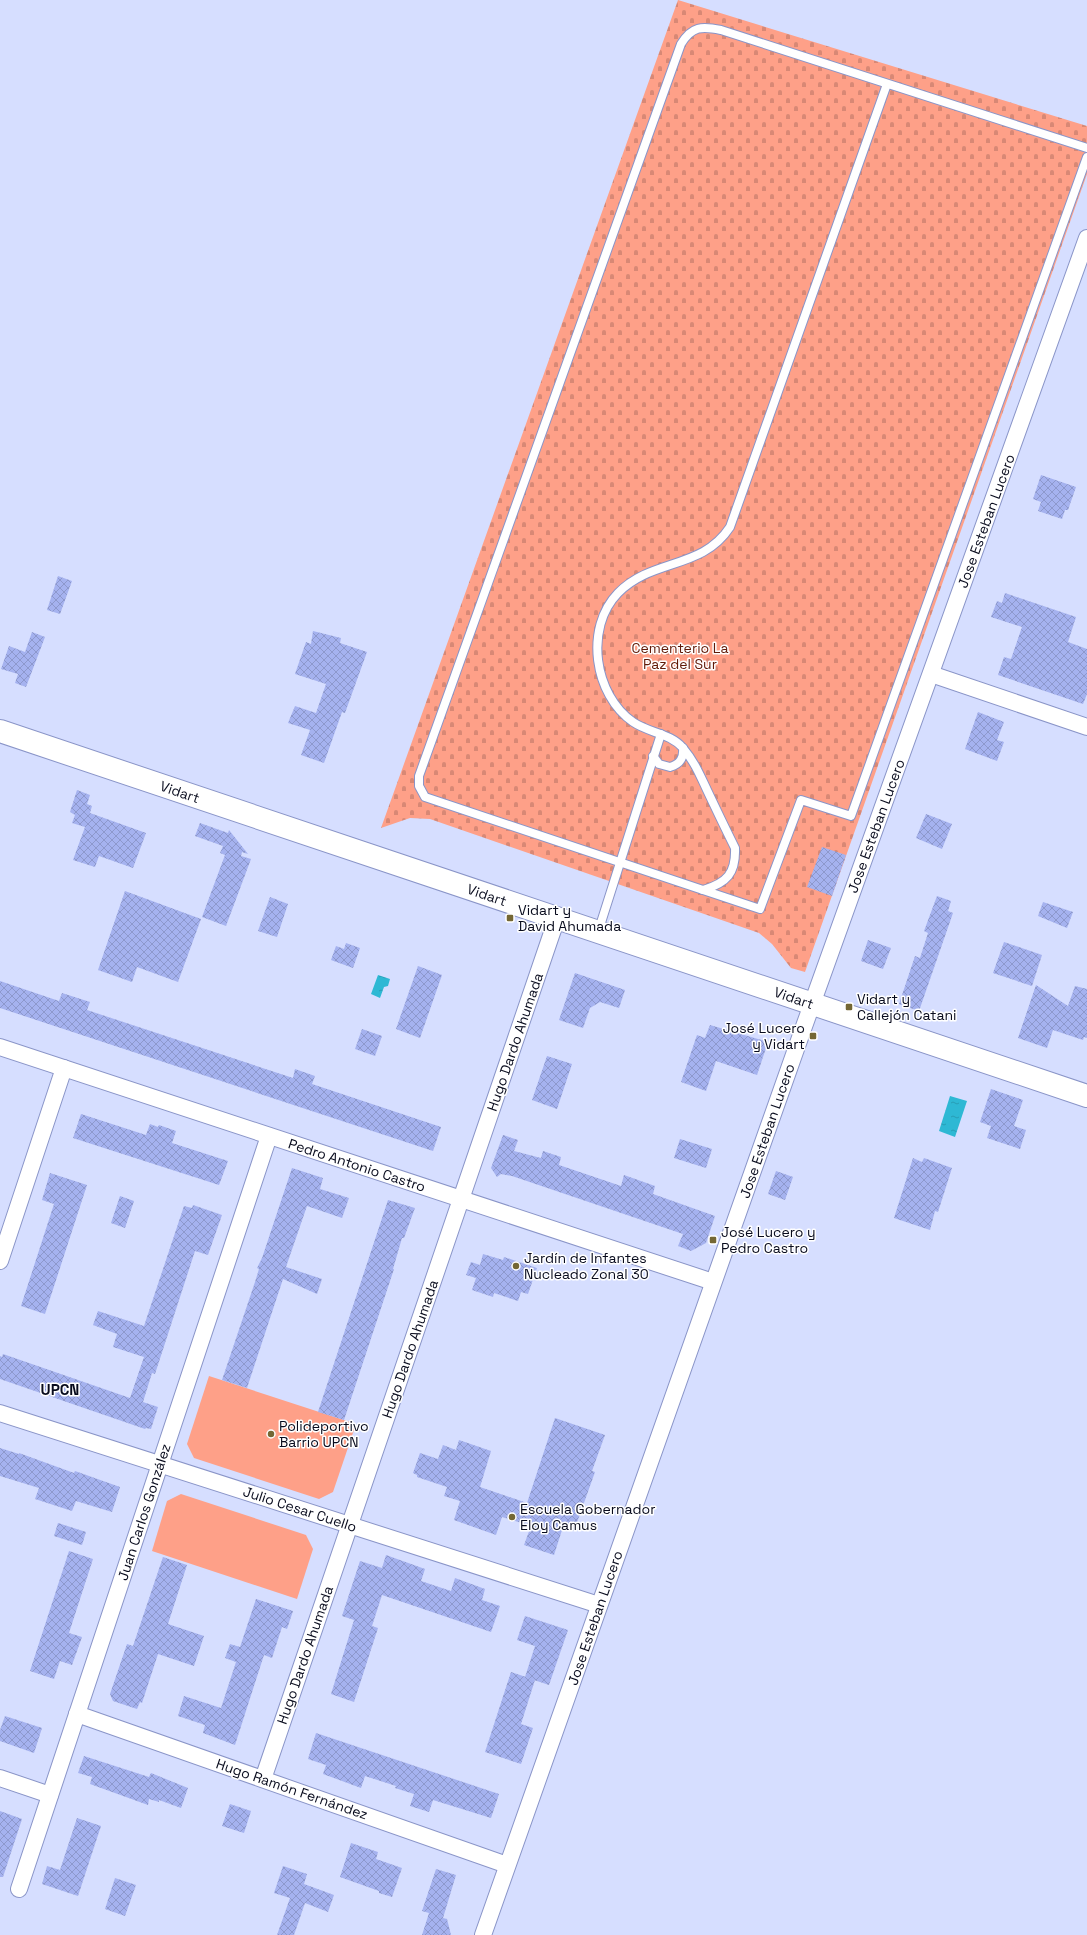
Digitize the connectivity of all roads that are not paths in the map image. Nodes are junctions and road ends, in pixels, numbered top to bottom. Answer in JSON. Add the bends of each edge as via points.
{"nodes":[{"id":1,"x":887,"y":84,"type":"junction"},
{"id":2,"x":1087,"y":148,"type":"edge"},
{"id":3,"x":1087,"y":157,"type":"edge"},
{"id":4,"x":1087,"y":238,"type":"edge"},
{"id":5,"x":931,"y":674,"type":"junction"},
{"id":6,"x":1087,"y":727,"type":"edge"},
{"id":7,"x":0,"y":731,"type":"edge"},
{"id":8,"x":661,"y":734,"type":"junction"},
{"id":9,"x":683,"y":748,"type":"junction"},
{"id":10,"x":654,"y":756,"type":"junction"},
{"id":11,"x":620,"y":863,"type":"junction"},
{"id":12,"x":703,"y":890,"type":"junction"},
{"id":13,"x":557,"y":918,"type":"junction"},
{"id":14,"x":598,"y":932,"type":"junction"},
{"id":15,"x":812,"y":1004,"type":"junction"},
{"id":16,"x":0,"y":1047,"type":"edge"},
{"id":17,"x":64,"y":1068,"type":"junction"},
{"id":18,"x":1087,"y":1096,"type":"edge"},
{"id":19,"x":269,"y":1136,"type":"junction"},
{"id":20,"x":461,"y":1199,"type":"junction"},
{"id":21,"x":0,"y":1261,"type":"edge"},
{"id":22,"x":713,"y":1282,"type":"junction"},
{"id":23,"x":0,"y":1413,"type":"edge"},
{"id":24,"x":160,"y":1464,"type":"junction"},
{"id":25,"x":350,"y":1525,"type":"junction"},
{"id":26,"x":599,"y":1605,"type":"junction"},
{"id":27,"x":77,"y":1714,"type":"junction"},
{"id":28,"x":0,"y":1778,"type":"edge"},
{"id":29,"x":263,"y":1779,"type":"junction"},
{"id":30,"x":50,"y":1794,"type":"junction"},
{"id":31,"x":507,"y":1865,"type":"junction"},
{"id":32,"x":19,"y":1889,"type":"dead end"},
{"id":33,"x":483,"y":1935,"type":"edge"}],
"edges":[{"from":1,"to":2,"type":"lane"},
{"from":1,"to":8,"type":"lane","via":[[730,527],[723,539],[711,549],[646,573],[629,584],[606,610],[601,623],[598,649],[600,667],[611,700],[622,714],[646,730]]},
{"from":1,"to":11,"type":"lane","via":[[721,30],[700,28],[686,36],[419,776],[419,786],[425,797]]},
{"from":3,"to":12,"type":"lane","via":[[852,816],[801,800],[760,909]]},
{"from":4,"to":5,"type":"street","name":"Jose Esteban Lucero"},
{"from":5,"to":6,"type":"street"},
{"from":5,"to":15,"type":"street","name":"Jose Esteban Lucero"},
{"from":7,"to":13,"type":"street","name":"Vidart"},
{"from":8,"to":9,"type":"lane","via":[[677,741]]},
{"from":8,"to":10,"type":"lane"},
{"from":9,"to":10,"type":"lane","via":[[679,763],[670,767],[659,764]]},
{"from":9,"to":12,"type":"lane","via":[[692,760],[734,848],[735,861],[731,872],[725,880]]},
{"from":10,"to":11,"type":"lane"},
{"from":11,"to":12,"type":"lane"},
{"from":11,"to":14,"type":"lane"},
{"from":13,"to":14,"type":"street","name":"Vidart"},
{"from":13,"to":20,"type":"street","name":"Hugo Dardo Ahumada"},
{"from":14,"to":15,"type":"street","name":"Vidart"},
{"from":15,"to":18,"type":"street","name":"Vidart"},
{"from":15,"to":22,"type":"street","name":"Jose Esteban Lucero"},
{"from":16,"to":17,"type":"street","name":"Pedro Antonio Castro"},
{"from":17,"to":19,"type":"street","name":"Pedro Antonio Castro"},
{"from":17,"to":21,"type":"street"},
{"from":19,"to":20,"type":"street","name":"Pedro Antonio Castro"},
{"from":19,"to":24,"type":"street","name":"Juan Carlos González"},
{"from":20,"to":22,"type":"street","name":"Pedro Antonio Castro"},
{"from":20,"to":25,"type":"street","name":"Hugo Dardo Ahumada"},
{"from":22,"to":26,"type":"street","name":"Jose Esteban Lucero"},
{"from":23,"to":24,"type":"street","name":"Julio Cesar Cuello"},
{"from":24,"to":25,"type":"street","name":"Julio Cesar Cuello"},
{"from":24,"to":27,"type":"street","name":"Juan Carlos González"},
{"from":25,"to":26,"type":"street","name":"Julio Cesar Cuello"},
{"from":25,"to":29,"type":"street","name":"Hugo Dardo Ahumada"},
{"from":26,"to":31,"type":"street","name":"Jose Esteban Lucero"},
{"from":27,"to":29,"type":"street","name":"Hugo Ramón Fernández"},
{"from":27,"to":30,"type":"street","name":"Juan Carlos González"},
{"from":28,"to":30,"type":"street"},
{"from":29,"to":31,"type":"street","name":"Hugo Ramón Fernández"},
{"from":30,"to":32,"type":"street","name":"Juan Carlos González"},
{"from":31,"to":33,"type":"street","name":"Jose Esteban Lucero"}]}
